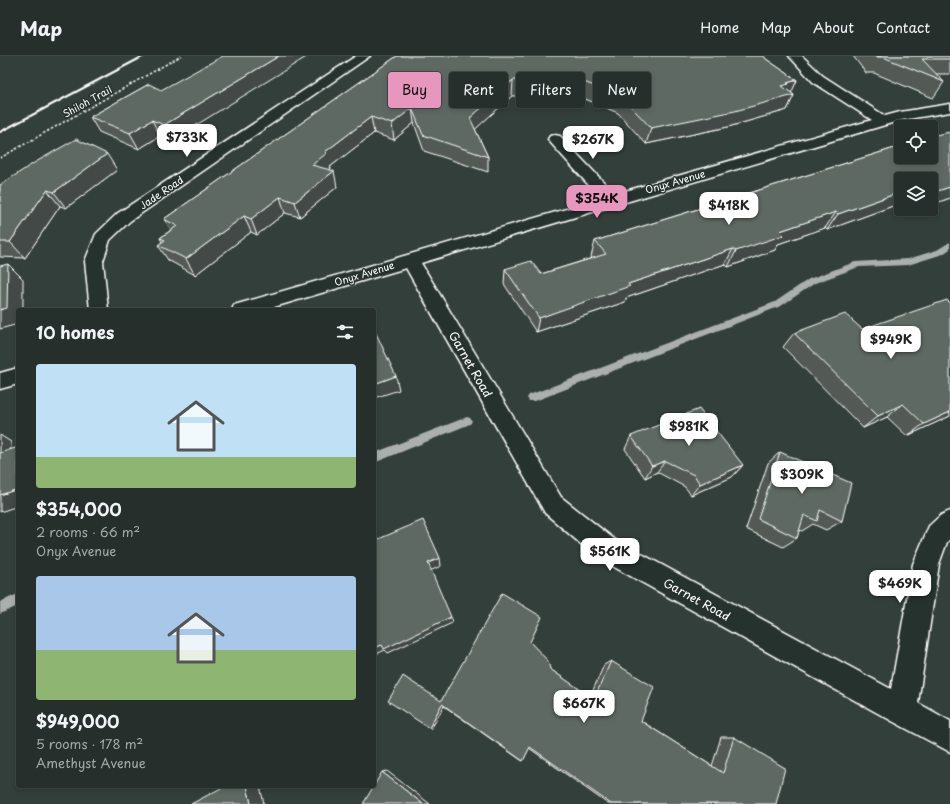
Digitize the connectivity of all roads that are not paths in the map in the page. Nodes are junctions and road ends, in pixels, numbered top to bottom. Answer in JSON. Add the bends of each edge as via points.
{"nodes":[{"id":1,"x":364,"y":56,"type":"edge"},
{"id":2,"x":795,"y":56,"type":"edge"},
{"id":3,"x":950,"y":108,"type":"edge"},
{"id":4,"x":883,"y":121,"type":"junction"},
{"id":5,"x":556,"y":139,"type":"dead end"},
{"id":6,"x":611,"y":200,"type":"junction"},
{"id":7,"x":410,"y":260,"type":"junction"},
{"id":8,"x":99,"y":308,"type":"edge"},
{"id":9,"x":248,"y":308,"type":"edge"},
{"id":10,"x":16,"y":377,"type":"edge"},
{"id":11,"x":0,"y":382,"type":"edge"},
{"id":12,"x":950,"y":523,"type":"edge"},
{"id":13,"x":902,"y":711,"type":"junction"},
{"id":14,"x":950,"y":737,"type":"edge"}],
"edges":[{"from":1,"to":8,"type":"street","name":"Jade Road","via":[[124,217],[102,238],[94,261]]},
{"from":2,"to":4,"type":"street","via":[[818,79]]},
{"from":3,"to":4,"type":"street","name":"Onyx Avenue"},
{"from":4,"to":6,"type":"street","name":"Onyx Avenue"},
{"from":5,"to":6,"type":"street"},
{"from":6,"to":7,"type":"street","name":"Onyx Avenue"},
{"from":7,"to":9,"type":"street","name":"Onyx Avenue"},
{"from":7,"to":13,"type":"street","name":"Garnet Road","via":[[553,504],[605,548]]},
{"from":10,"to":11,"type":"street"},
{"from":12,"to":13,"type":"street","via":[[938,534],[926,564]]},
{"from":13,"to":14,"type":"street","name":"Garnet Road"}]}
